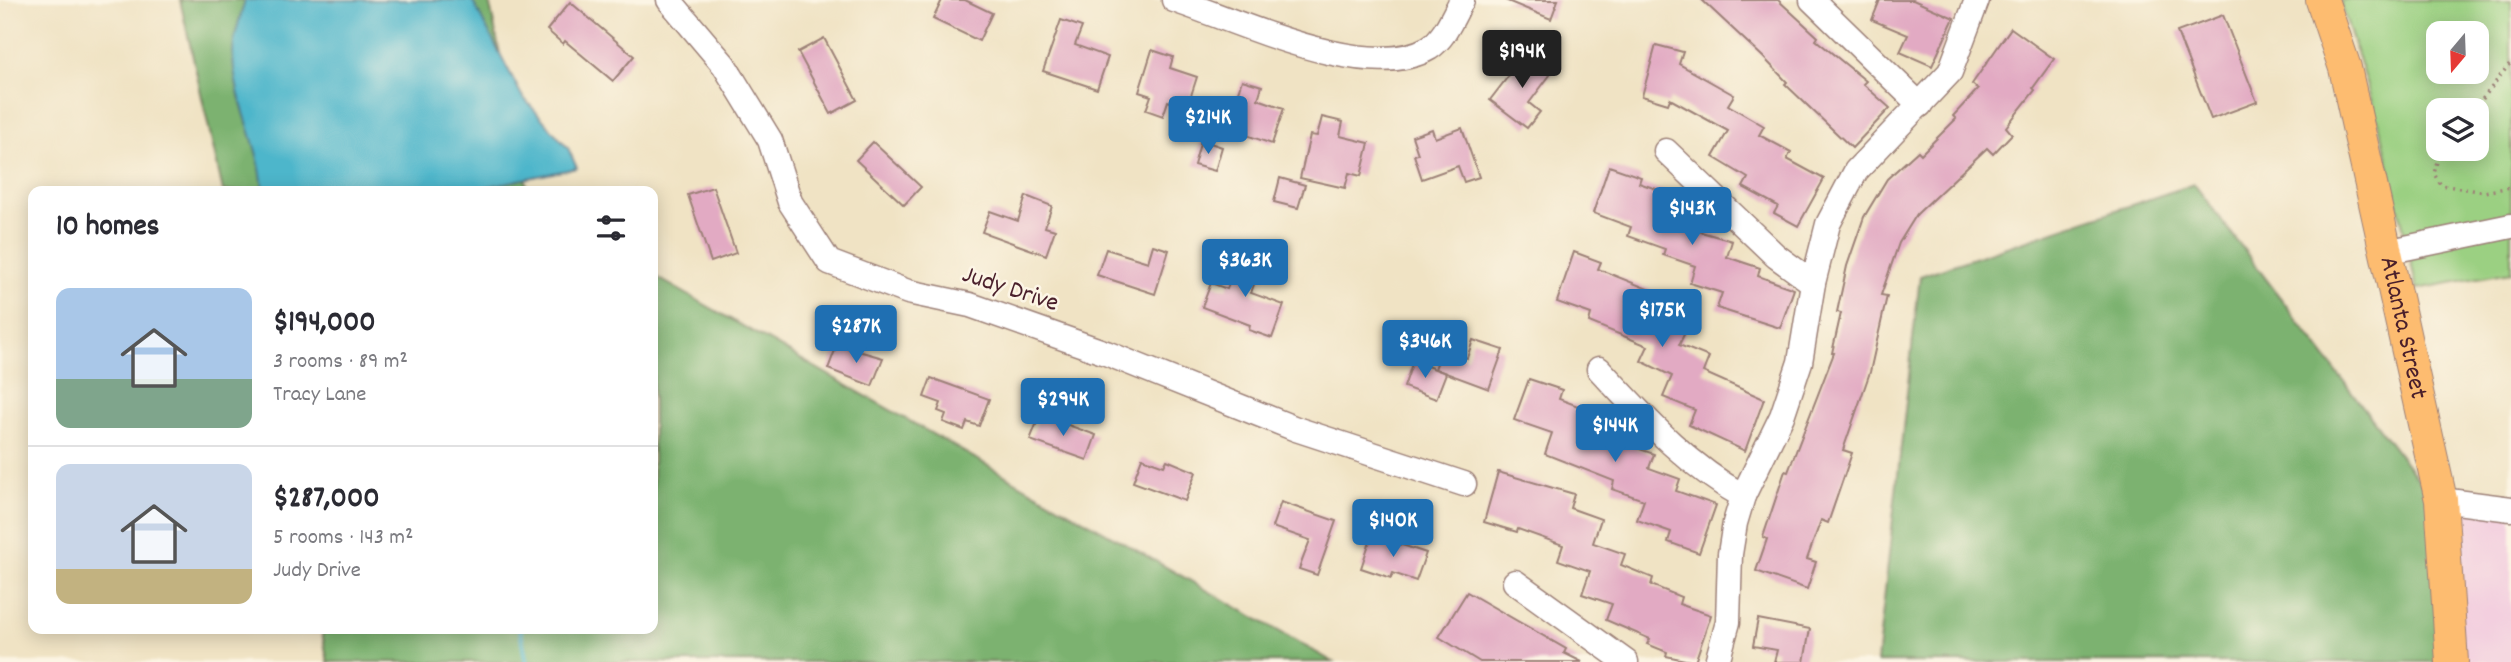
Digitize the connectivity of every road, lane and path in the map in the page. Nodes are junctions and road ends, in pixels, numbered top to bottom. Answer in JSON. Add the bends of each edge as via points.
{"nodes":[{"id":1,"x":669,"y":0,"type":"edge"},
{"id":2,"x":1174,"y":0,"type":"edge"},
{"id":3,"x":1462,"y":0,"type":"edge"},
{"id":4,"x":1812,"y":0,"type":"edge"},
{"id":5,"x":1977,"y":0,"type":"edge"},
{"id":6,"x":2322,"y":0,"type":"edge"},
{"id":7,"x":2511,"y":62,"type":"edge"},
{"id":8,"x":2483,"y":98,"type":"edge"},
{"id":9,"x":1920,"y":105,"type":"junction"},
{"id":10,"x":1666,"y":151,"type":"dead end"},
{"id":11,"x":2437,"y":161,"type":"edge"},
{"id":12,"x":2511,"y":187,"type":"edge"},
{"id":13,"x":2511,"y":226,"type":"edge"},
{"id":14,"x":2386,"y":252,"type":"junction"},
{"id":15,"x":1812,"y":283,"type":"junction"},
{"id":16,"x":1599,"y":369,"type":"dead end"},
{"id":17,"x":1464,"y":485,"type":"dead end"},
{"id":18,"x":1743,"y":496,"type":"junction"},
{"id":19,"x":2441,"y":500,"type":"junction"},
{"id":20,"x":2511,"y":509,"type":"edge"},
{"id":21,"x":1515,"y":582,"type":"dead end"},
{"id":22,"x":1626,"y":662,"type":"edge"},
{"id":23,"x":1717,"y":662,"type":"edge"},
{"id":24,"x":2452,"y":662,"type":"edge"}],
"edges":[{"from":1,"to":17,"type":"street","name":"Judy Drive","via":[[724,65],[770,140],[790,202],[829,262],[908,292],[970,304],[1296,429]]},
{"from":2,"to":3,"type":"street","via":[[1334,55],[1383,61],[1430,47],[1444,34]]},
{"from":4,"to":9,"type":"street"},
{"from":5,"to":9,"type":"street","via":[[1950,72]]},
{"from":6,"to":14,"type":"main road","name":"Atlanta Street","via":[[2345,68]]},
{"from":7,"to":8,"type":"path"},
{"from":9,"to":15,"type":"street","via":[[1856,171],[1844,190],[1822,239]]},
{"from":10,"to":15,"type":"street","via":[[1758,239]]},
{"from":11,"to":12,"type":"path","via":[[2434,174],[2441,185],[2483,192]]},
{"from":13,"to":14,"type":"street"},
{"from":14,"to":19,"type":"main road","name":"Atlanta Street"},
{"from":15,"to":18,"type":"street","via":[[1800,362],[1782,416]]},
{"from":16,"to":18,"type":"street","via":[[1694,465]]},
{"from":18,"to":23,"type":"street","via":[[1730,554],[1728,622]]},
{"from":19,"to":20,"type":"street"},
{"from":19,"to":24,"type":"main road","name":"Atlanta Street"},
{"from":21,"to":22,"type":"street"}]}
